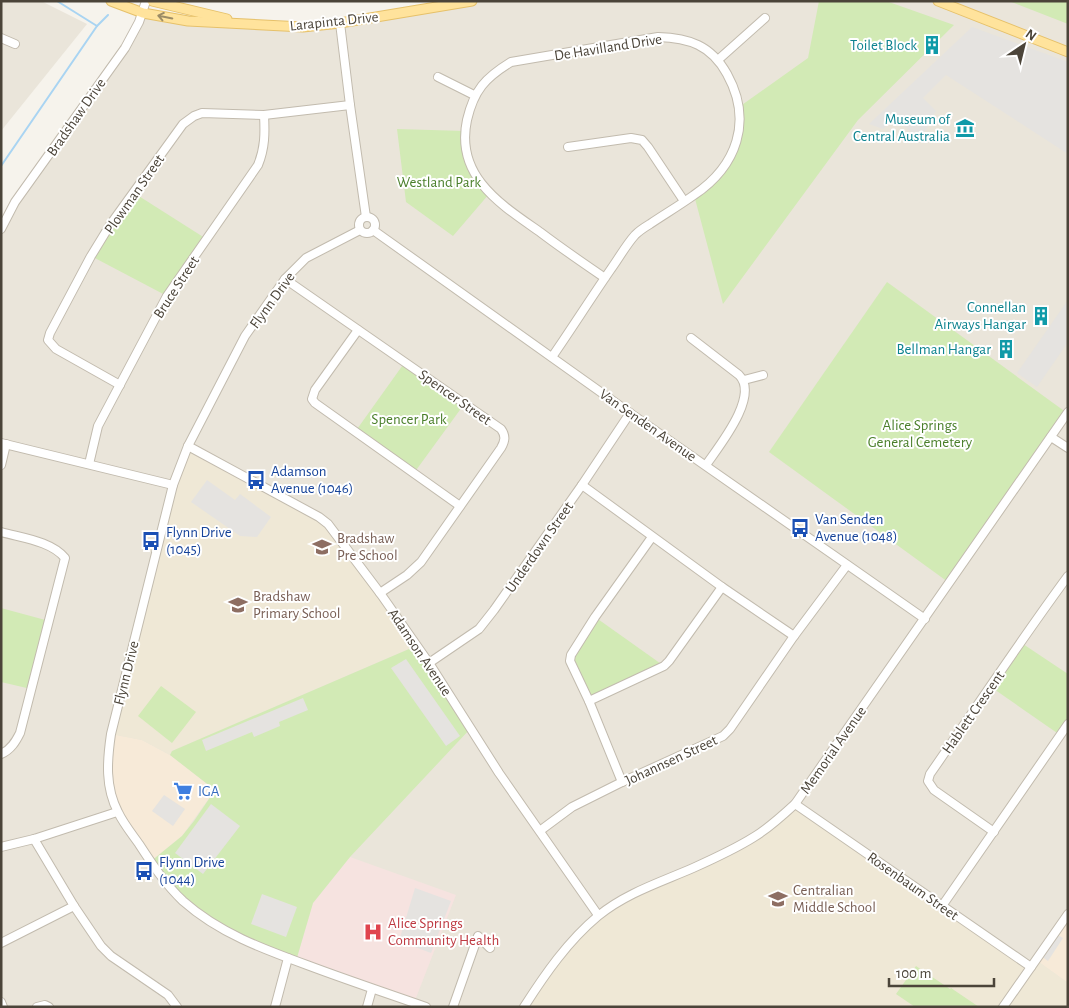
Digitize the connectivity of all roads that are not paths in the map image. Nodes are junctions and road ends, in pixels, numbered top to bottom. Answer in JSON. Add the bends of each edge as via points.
{"nodes":[{"id":1,"x":111,"y":1,"type":"edge"},
{"id":2,"x":146,"y":1,"type":"edge"},
{"id":3,"x":152,"y":1,"type":"edge"},
{"id":4,"x":472,"y":1,"type":"edge"},
{"id":5,"x":939,"y":1,"type":"edge"},
{"id":6,"x":143,"y":13,"type":"junction"},
{"id":7,"x":765,"y":18,"type":"dead end"},
{"id":8,"x":340,"y":23,"type":"junction"},
{"id":9,"x":254,"y":26,"type":"junction"},
{"id":10,"x":1,"y":38,"type":"edge"},
{"id":11,"x":15,"y":44,"type":"dead end"},
{"id":12,"x":1068,"y":52,"type":"edge"},
{"id":13,"x":719,"y":60,"type":"junction"},
{"id":14,"x":438,"y":77,"type":"dead end"},
{"id":15,"x":474,"y":95,"type":"junction"},
{"id":16,"x":350,"y":105,"type":"junction"},
{"id":17,"x":264,"y":115,"type":"junction"},
{"id":18,"x":568,"y":147,"type":"dead end"},
{"id":19,"x":684,"y":201,"type":"junction"},
{"id":20,"x":366,"y":217,"type":"junction"},
{"id":21,"x":1,"y":229,"type":"edge"},
{"id":22,"x":360,"y":230,"type":"junction"},
{"id":23,"x":373,"y":230,"type":"junction"},
{"id":24,"x":605,"y":278,"type":"junction"},
{"id":25,"x":285,"y":279,"type":"junction"},
{"id":26,"x":358,"y":330,"type":"junction"},
{"id":27,"x":691,"y":338,"type":"dead end"},
{"id":28,"x":552,"y":357,"type":"junction"},
{"id":29,"x":763,"y":374,"type":"dead end"},
{"id":30,"x":744,"y":380,"type":"junction"},
{"id":31,"x":120,"y":385,"type":"junction"},
{"id":32,"x":1068,"y":412,"type":"edge"},
{"id":33,"x":630,"y":413,"type":"junction"},
{"id":34,"x":1051,"y":437,"type":"junction"},
{"id":35,"x":4,"y":444,"type":"edge"},
{"id":36,"x":188,"y":446,"type":"junction"},
{"id":37,"x":1068,"y":448,"type":"edge"},
{"id":38,"x":1,"y":464,"type":"edge"},
{"id":39,"x":89,"y":464,"type":"junction"},
{"id":40,"x":706,"y":465,"type":"junction"},
{"id":41,"x":173,"y":485,"type":"junction"},
{"id":42,"x":582,"y":486,"type":"junction"},
{"id":43,"x":460,"y":506,"type":"junction"},
{"id":44,"x":1,"y":532,"type":"edge"},
{"id":45,"x":652,"y":536,"type":"junction"},
{"id":46,"x":847,"y":565,"type":"junction"},
{"id":47,"x":1068,"y":576,"type":"edge"},
{"id":48,"x":722,"y":587,"type":"junction"},
{"id":49,"x":380,"y":592,"type":"junction"},
{"id":50,"x":925,"y":619,"type":"junction"},
{"id":51,"x":794,"y":636,"type":"junction"},
{"id":52,"x":429,"y":663,"type":"junction"},
{"id":53,"x":590,"y":701,"type":"junction"},
{"id":54,"x":1068,"y":724,"type":"edge"},
{"id":55,"x":1,"y":754,"type":"edge"},
{"id":56,"x":622,"y":782,"type":"junction"},
{"id":57,"x":795,"y":804,"type":"junction"},
{"id":58,"x":118,"y":812,"type":"junction"},
{"id":59,"x":540,"y":830,"type":"junction"},
{"id":60,"x":994,"y":832,"type":"junction"},
{"id":61,"x":34,"y":839,"type":"junction"},
{"id":62,"x":1,"y":847,"type":"edge"},
{"id":63,"x":74,"y":906,"type":"junction"},
{"id":64,"x":942,"y":906,"type":"junction"},
{"id":65,"x":598,"y":915,"type":"junction"},
{"id":66,"x":1067,"y":917,"type":"edge"},
{"id":67,"x":1,"y":943,"type":"edge"},
{"id":68,"x":490,"y":948,"type":"dead end"},
{"id":69,"x":288,"y":958,"type":"junction"},
{"id":70,"x":1031,"y":967,"type":"junction"},
{"id":71,"x":372,"y":989,"type":"junction"},
{"id":72,"x":1,"y":1002,"type":"edge"},
{"id":73,"x":3,"y":1007,"type":"edge"},
{"id":74,"x":37,"y":1007,"type":"edge"},
{"id":75,"x":49,"y":1007,"type":"edge"},
{"id":76,"x":176,"y":1007,"type":"edge"},
{"id":77,"x":274,"y":1007,"type":"edge"},
{"id":78,"x":367,"y":1007,"type":"edge"},
{"id":79,"x":426,"y":1007,"type":"edge"},
{"id":80,"x":453,"y":1007,"type":"edge"},
{"id":81,"x":524,"y":1007,"type":"edge"},
{"id":82,"x":1003,"y":1007,"type":"edge"}],
"edges":[{"from":1,"to":6,"type":"main road","name":"Larapinta Drive"},
{"from":2,"to":6,"type":"street","name":"Bradshaw Drive"},
{"from":3,"to":9,"type":"main road","name":"Larapinta Drive"},
{"from":4,"to":8,"type":"main road","name":"Larapinta Drive"},
{"from":5,"to":12,"type":"main road"},
{"from":9,"to":6,"type":"main road","name":"Larapinta Drive","one_way":true,"via":[[188,21]]},
{"from":6,"to":21,"type":"street","name":"Bradshaw Drive","via":[[125,48],[15,202]]},
{"from":7,"to":13,"type":"street"},
{"from":8,"to":9,"type":"main road","name":"Larapinta Drive","via":[[303,27]]},
{"from":8,"to":16,"type":"street"},
{"from":10,"to":11,"type":"street"},
{"from":13,"to":15,"type":"street","name":"De Havilland Drive","via":[[692,42],[676,37],[658,37],[512,62],[499,69]]},
{"from":13,"to":19,"type":"street","name":"De Havilland Drive","via":[[730,80],[738,107],[738,137],[725,168]]},
{"from":14,"to":15,"type":"street"},
{"from":15,"to":24,"type":"street","name":"De Havilland Drive","via":[[465,131],[465,148],[475,175],[489,194],[507,209]]},
{"from":16,"to":17,"type":"street","name":"Plowman Street"},
{"from":16,"to":20,"type":"street"},
{"from":17,"to":31,"type":"street","name":"Bruce Street","via":[[263,154],[258,165],[167,296]]},
{"from":17,"to":31,"type":"street","name":"Plowman Street","via":[[202,113],[183,124],[91,256],[48,340],[56,349]]},
{"from":18,"to":19,"type":"street","via":[[631,138],[642,140]]},
{"from":19,"to":24,"type":"street","name":"De Havilland Drive","via":[[635,234]]},
{"from":20,"to":22,"type":"street","via":[[359,223]]},
{"from":20,"to":23,"type":"street","via":[[374,221]]},
{"from":22,"to":23,"type":"street","via":[[366,233]]},
{"from":22,"to":25,"type":"street","name":"Flynn Drive","via":[[306,258]]},
{"from":23,"to":28,"type":"street","name":"Van Senden Avenue"},
{"from":24,"to":28,"type":"street","name":"De Havilland Drive"},
{"from":25,"to":26,"type":"street","name":"Spencer Street"},
{"from":25,"to":36,"type":"street","name":"Flynn Drive","via":[[245,336]]},
{"from":26,"to":43,"type":"street","via":[[312,399]]},
{"from":26,"to":43,"type":"street","name":"Spencer Street","via":[[505,434],[501,448]]},
{"from":27,"to":30,"type":"street"},
{"from":28,"to":33,"type":"street","name":"Van Senden Avenue"},
{"from":29,"to":30,"type":"street"},
{"from":30,"to":40,"type":"street","via":[[743,403],[733,426]]},
{"from":31,"to":39,"type":"street","name":"Bruce Street","via":[[98,426]]},
{"from":32,"to":34,"type":"street","name":"Memorial Avenue"},
{"from":33,"to":40,"type":"street","name":"Van Senden Avenue"},
{"from":33,"to":42,"type":"street","name":"Underdown Street"},
{"from":34,"to":37,"type":"street"},
{"from":34,"to":50,"type":"street","name":"Memorial Avenue"},
{"from":35,"to":38,"type":"street"},
{"from":35,"to":39,"type":"street"},
{"from":36,"to":41,"type":"street","name":"Flynn Drive"},
{"from":36,"to":49,"type":"street","name":"Adamson Avenue","via":[[319,517],[328,524]]},
{"from":39,"to":41,"type":"street"},
{"from":40,"to":46,"type":"street","name":"Van Senden Avenue"},
{"from":41,"to":58,"type":"street","name":"Flynn Drive","via":[[111,734],[108,780]]},
{"from":42,"to":45,"type":"street"},
{"from":42,"to":52,"type":"street","name":"Underdown Street","via":[[479,629]]},
{"from":43,"to":49,"type":"street","name":"Spencer Street","via":[[421,562]]},
{"from":44,"to":55,"type":"street","via":[[52,547],[65,558],[20,733]]},
{"from":45,"to":48,"type":"street"},
{"from":45,"to":53,"type":"street","via":[[571,654],[570,661]]},
{"from":46,"to":50,"type":"street","name":"Van Senden Avenue"},
{"from":46,"to":51,"type":"street","name":"Johannsen Street"},
{"from":47,"to":60,"type":"street","name":"Hablett Crescent","via":[[930,774],[928,782],[934,790]]},
{"from":48,"to":51,"type":"street"},
{"from":48,"to":53,"type":"street","via":[[664,666]]},
{"from":49,"to":52,"type":"street","name":"Adamson Avenue"},
{"from":50,"to":57,"type":"street","name":"Memorial Avenue"},
{"from":51,"to":56,"type":"street","name":"Johannsen Street","via":[[723,736]]},
{"from":52,"to":59,"type":"street","name":"Adamson Avenue","via":[[499,773]]},
{"from":53,"to":56,"type":"street"},
{"from":54,"to":60,"type":"street"},
{"from":56,"to":59,"type":"street","name":"Johannsen Street","via":[[572,808]]},
{"from":57,"to":64,"type":"street","name":"Rosenbaum Street"},
{"from":57,"to":65,"type":"street","name":"Memorial Avenue","via":[[754,837],[635,892]]},
{"from":58,"to":61,"type":"street"},
{"from":58,"to":69,"type":"street","name":"Flynn Drive","via":[[167,885],[184,901],[230,934]]},
{"from":59,"to":65,"type":"street","name":"Adamson Avenue"},
{"from":60,"to":64,"type":"street"},
{"from":61,"to":62,"type":"street"},
{"from":61,"to":63,"type":"street"},
{"from":63,"to":67,"type":"street"},
{"from":63,"to":76,"type":"street","via":[[111,956],[168,995]]},
{"from":64,"to":70,"type":"street","name":"Rosenbaum Street"},
{"from":65,"to":81,"type":"street","name":"Memorial Avenue","via":[[550,967]]},
{"from":66,"to":70,"type":"street"},
{"from":68,"to":80,"type":"street","via":[[478,936]]},
{"from":69,"to":71,"type":"street","name":"Flynn Drive"},
{"from":69,"to":77,"type":"street"},
{"from":70,"to":82,"type":"street"},
{"from":71,"to":78,"type":"street"},
{"from":71,"to":79,"type":"street","name":"Flynn Drive"},
{"from":72,"to":73,"type":"street"},
{"from":74,"to":75,"type":"street"}]}
